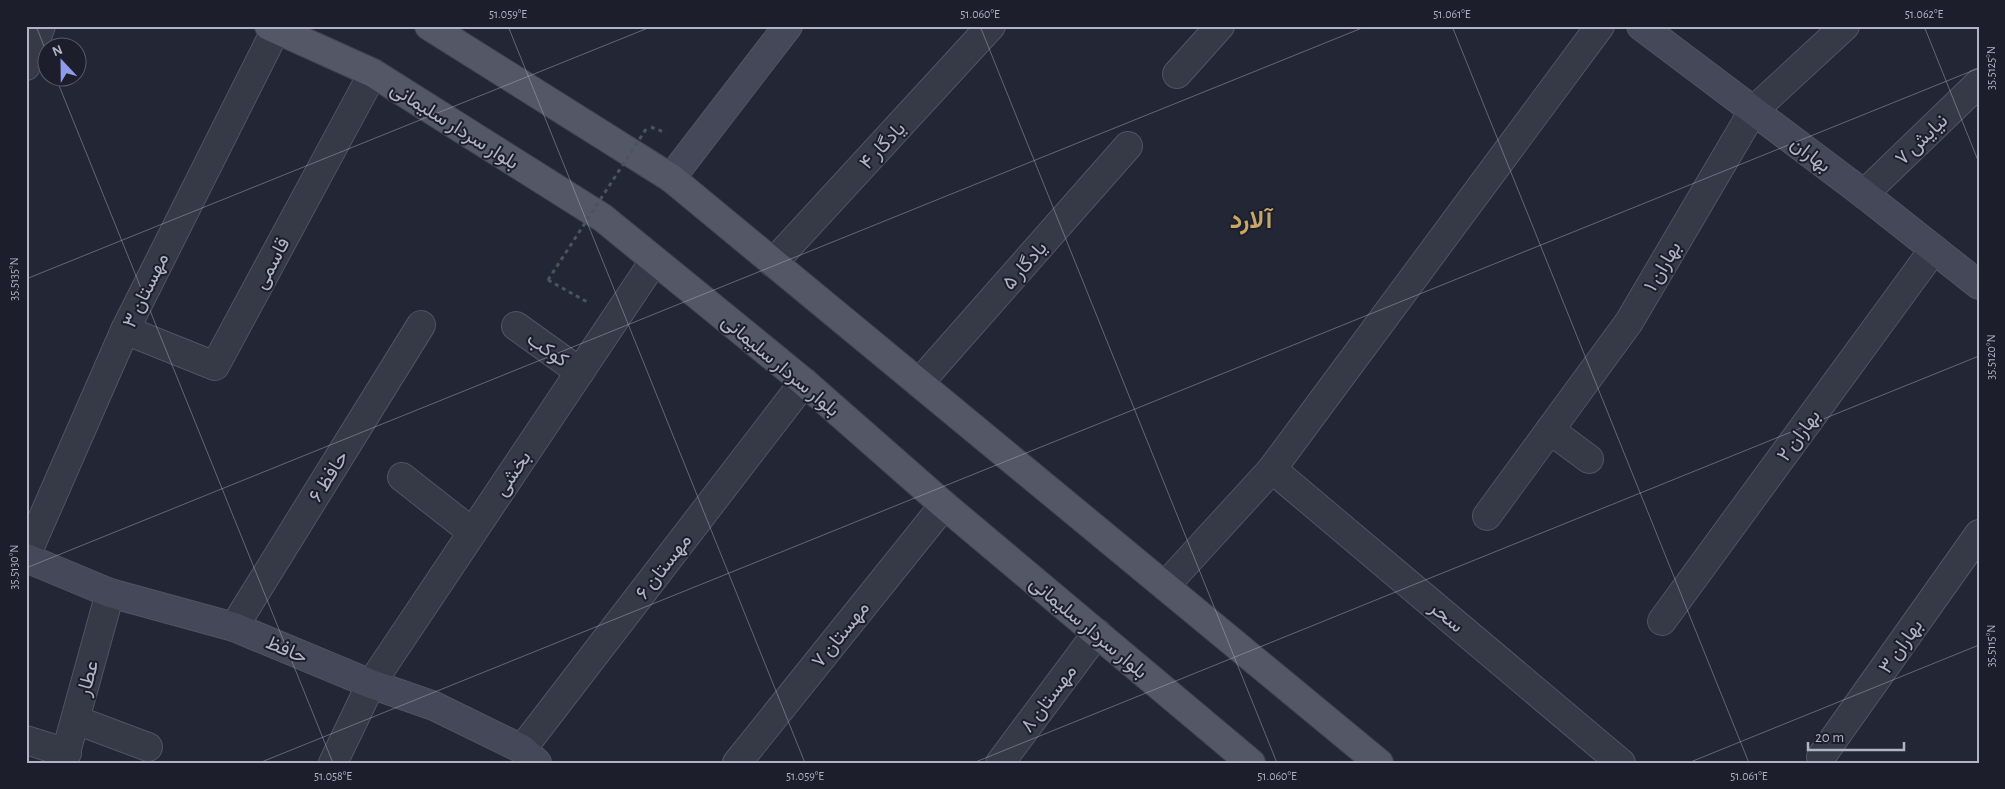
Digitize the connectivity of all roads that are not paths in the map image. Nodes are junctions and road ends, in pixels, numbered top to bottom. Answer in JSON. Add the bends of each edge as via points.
{"nodes":[{"id":1,"x":41,"y":26,"type":"edge"},
{"id":2,"x":788,"y":26,"type":"edge"},
{"id":3,"x":991,"y":26,"type":"edge"},
{"id":4,"x":1220,"y":26,"type":"edge"},
{"id":5,"x":1600,"y":26,"type":"edge"},
{"id":6,"x":1641,"y":26,"type":"edge"},
{"id":7,"x":1845,"y":26,"type":"edge"},
{"id":8,"x":432,"y":27,"type":"edge"},
{"id":9,"x":272,"y":28,"type":"edge"},
{"id":10,"x":26,"y":66,"type":"edge"},
{"id":11,"x":373,"y":74,"type":"junction"},
{"id":12,"x":1177,"y":74,"type":"dead end"},
{"id":13,"x":1979,"y":83,"type":"edge"},
{"id":14,"x":1753,"y":110,"type":"junction"},
{"id":15,"x":1128,"y":146,"type":"dead end"},
{"id":16,"x":671,"y":178,"type":"junction"},
{"id":17,"x":1864,"y":194,"type":"junction"},
{"id":18,"x":1934,"y":249,"type":"junction"},
{"id":19,"x":654,"y":261,"type":"junction"},
{"id":20,"x":773,"y":263,"type":"junction"},
{"id":21,"x":1979,"y":285,"type":"edge"},
{"id":22,"x":421,"y":325,"type":"dead end"},
{"id":23,"x":516,"y":326,"type":"dead end"},
{"id":24,"x":125,"y":330,"type":"junction"},
{"id":25,"x":580,"y":372,"type":"junction"},
{"id":26,"x":804,"y":382,"type":"junction"},
{"id":27,"x":919,"y":383,"type":"junction"},
{"id":28,"x":1550,"y":430,"type":"junction"},
{"id":29,"x":1589,"y":459,"type":"dead end"},
{"id":30,"x":1272,"y":469,"type":"junction"},
{"id":31,"x":402,"y":477,"type":"dead end"},
{"id":32,"x":944,"y":504,"type":"junction"},
{"id":33,"x":1487,"y":516,"type":"dead end"},
{"id":34,"x":472,"y":532,"type":"junction"},
{"id":35,"x":1979,"y":534,"type":"edge"},
{"id":36,"x":26,"y":557,"type":"edge"},
{"id":37,"x":1165,"y":586,"type":"junction"},
{"id":38,"x":110,"y":593,"type":"junction"},
{"id":39,"x":1662,"y":621,"type":"dead end"},
{"id":40,"x":234,"y":627,"type":"junction"},
{"id":41,"x":1096,"y":633,"type":"junction"},
{"id":42,"x":371,"y":684,"type":"junction"},
{"id":43,"x":76,"y":720,"type":"junction"},
{"id":44,"x":26,"y":740,"type":"edge"},
{"id":45,"x":148,"y":747,"type":"dead end"},
{"id":46,"x":529,"y":756,"type":"edge"},
{"id":47,"x":1821,"y":757,"type":"dead end"},
{"id":48,"x":65,"y":758,"type":"edge"},
{"id":49,"x":333,"y":763,"type":"edge"},
{"id":50,"x":737,"y":763,"type":"edge"},
{"id":51,"x":1000,"y":763,"type":"edge"},
{"id":52,"x":1251,"y":763,"type":"edge"},
{"id":53,"x":1379,"y":763,"type":"edge"},
{"id":54,"x":1622,"y":763,"type":"edge"}],
"edges":[{"from":1,"to":10,"type":"street"},
{"from":2,"to":16,"type":"street"},
{"from":3,"to":20,"type":"street","name":"یادگار ۴"},
{"from":4,"to":12,"type":"street"},
{"from":5,"to":30,"type":"street"},
{"from":6,"to":14,"type":"street","name":"بهاران"},
{"from":7,"to":14,"type":"street","name":"بهاران ۱"},
{"from":8,"to":16,"type":"main road"},
{"from":9,"to":11,"type":"main road","name":"بلوار سردار سلیمانی"},
{"from":9,"to":24,"type":"street","name":"مهستان ۳"},
{"from":11,"to":19,"type":"main road","name":"بلوار سردار سلیمانی","via":[[603,218]]},
{"from":11,"to":24,"type":"street","name":"قاسمی","via":[[215,366]]},
{"from":13,"to":17,"type":"street","name":"نیایش ۷"},
{"from":14,"to":17,"type":"street","name":"بهاران"},
{"from":14,"to":28,"type":"street","name":"بهاران ۱","via":[[1629,322]]},
{"from":15,"to":27,"type":"street","name":"یادگار ۵"},
{"from":16,"to":20,"type":"main road"},
{"from":17,"to":18,"type":"street","name":"بهاران"},
{"from":18,"to":21,"type":"street","name":"بهاران"},
{"from":18,"to":39,"type":"street","name":"بهاران ۲"},
{"from":19,"to":25,"type":"street","name":"بخشی"},
{"from":19,"to":26,"type":"main road","name":"بلوار سردار سلیمانی"},
{"from":20,"to":27,"type":"main road"},
{"from":22,"to":40,"type":"street","name":"حافظ ۶"},
{"from":23,"to":25,"type":"street","name":"کوکب"},
{"from":24,"to":36,"type":"street","name":"مهستان ۳"},
{"from":25,"to":34,"type":"street","name":"بخشی"},
{"from":26,"to":32,"type":"main road","name":"بلوار سردار سلیمانی"},
{"from":26,"to":46,"type":"street","name":"مهستان ۶"},
{"from":27,"to":37,"type":"main road"},
{"from":28,"to":29,"type":"street"},
{"from":28,"to":33,"type":"street","name":"بهاران ۱"},
{"from":30,"to":37,"type":"street"},
{"from":30,"to":54,"type":"street","name":"سحر"},
{"from":31,"to":34,"type":"street"},
{"from":32,"to":41,"type":"main road","name":"بلوار سردار سلیمانی"},
{"from":32,"to":50,"type":"street","name":"مهستان ۷"},
{"from":34,"to":42,"type":"street","name":"بخشی"},
{"from":35,"to":47,"type":"street","name":"بهاران ۳"},
{"from":36,"to":38,"type":"street","name":"حافظ"},
{"from":37,"to":53,"type":"main road"},
{"from":38,"to":40,"type":"street","name":"حافظ"},
{"from":38,"to":43,"type":"street","name":"عطار"},
{"from":40,"to":42,"type":"street","name":"حافظ"},
{"from":41,"to":51,"type":"street","name":"مهستان ۸"},
{"from":41,"to":52,"type":"main road","name":"بلوار سردار سلیمانی"},
{"from":42,"to":46,"type":"street","name":"حافظ","via":[[434,706]]},
{"from":42,"to":49,"type":"street","name":"بخشی"},
{"from":43,"to":45,"type":"street"},
{"from":43,"to":48,"type":"street","name":"عطار"},
{"from":44,"to":48,"type":"street"}]}
